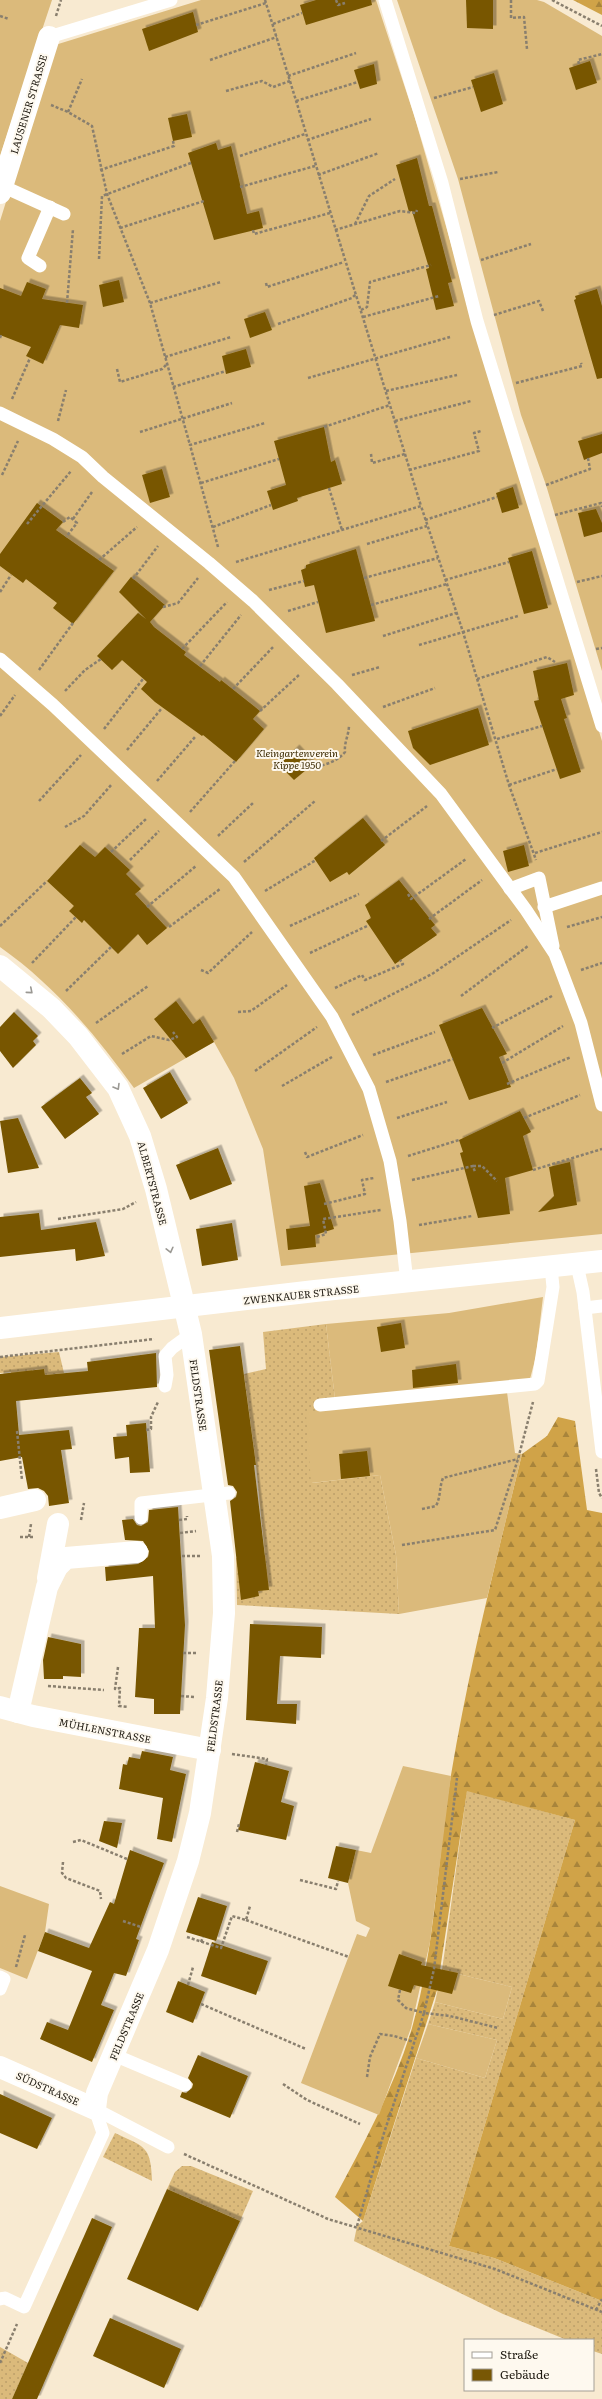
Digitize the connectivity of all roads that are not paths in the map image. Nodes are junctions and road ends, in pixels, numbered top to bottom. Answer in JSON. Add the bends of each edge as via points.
{"nodes":[{"id":1,"x":385,"y":0,"type":"edge"},
{"id":2,"x":166,"y":1,"type":"edge"},
{"id":3,"x":49,"y":37,"type":"joint"},
{"id":4,"x":1,"y":189,"type":"edge"},
{"id":5,"x":50,"y":207,"type":"junction"},
{"id":6,"x":64,"y":214,"type":"road end"},
{"id":7,"x":40,"y":266,"type":"dead end"},
{"id":8,"x":2,"y":414,"type":"edge"},
{"id":9,"x":0,"y":659,"type":"edge"},
{"id":10,"x":602,"y":726,"type":"edge"},
{"id":11,"x":602,"y":888,"type":"edge"},
{"id":12,"x":510,"y":889,"type":"junction"},
{"id":13,"x":544,"y":907,"type":"junction"},
{"id":14,"x":546,"y":935,"type":"junction"},
{"id":15,"x":0,"y":966,"type":"edge"},
{"id":16,"x":602,"y":1105,"type":"edge"},
{"id":17,"x":602,"y":1261,"type":"edge"},
{"id":18,"x":577,"y":1264,"type":"junction"},
{"id":19,"x":551,"y":1267,"type":"junction"},
{"id":20,"x":407,"y":1282,"type":"junction"},
{"id":21,"x":602,"y":1306,"type":"edge"},
{"id":22,"x":184,"y":1307,"type":"junction"},
{"id":23,"x":585,"y":1308,"type":"junction"},
{"id":24,"x":0,"y":1328,"type":"edge"},
{"id":25,"x":191,"y":1334,"type":"junction"},
{"id":26,"x":598,"y":1379,"type":"edge"},
{"id":27,"x":165,"y":1386,"type":"road end"},
{"id":28,"x":320,"y":1406,"type":"dead end"},
{"id":29,"x":602,"y":1452,"type":"edge"},
{"id":30,"x":222,"y":1494,"type":"junction"},
{"id":31,"x":32,"y":1500,"type":"road end"},
{"id":32,"x":0,"y":1508,"type":"edge"},
{"id":33,"x":141,"y":1518,"type":"dead end"},
{"id":34,"x":58,"y":1524,"type":"dead end"},
{"id":35,"x":137,"y":1552,"type":"dead end"},
{"id":36,"x":46,"y":1587,"type":"junction"},
{"id":37,"x":9,"y":1710,"type":"edge"},
{"id":38,"x":210,"y":1750,"type":"junction"},
{"id":39,"x":114,"y":2055,"type":"junction"},
{"id":40,"x":0,"y":2066,"type":"edge"},
{"id":41,"x":185,"y":2085,"type":"dead end"},
{"id":42,"x":95,"y":2109,"type":"junction"},
{"id":43,"x":168,"y":2147,"type":"road end"},
{"id":44,"x":0,"y":2299,"type":"edge"}],
"edges":[{"from":1,"to":10,"type":"lane","via":[[442,184],[477,321]]},
{"from":2,"to":3,"type":"lane"},
{"from":3,"to":4,"type":"street","name":"LAUSENER STRASSE"},
{"from":4,"to":5,"type":"lane"},
{"from":5,"to":6,"type":"lane"},
{"from":5,"to":7,"type":"lane","via":[[28,258]]},
{"from":8,"to":12,"type":"lane","via":[[53,439],[82,457],[253,601],[337,684],[441,794]]},
{"from":9,"to":20,"type":"lane","via":[[160,805],[232,875],[334,1020],[369,1088],[390,1161]]},
{"from":11,"to":13,"type":"lane"},
{"from":12,"to":13,"type":"lane","via":[[539,878]]},
{"from":12,"to":14,"type":"lane"},
{"from":13,"to":14,"type":"lane"},
{"from":14,"to":16,"type":"lane","via":[[579,1018]]},
{"from":15,"to":22,"type":"street","name":"ALBERTSTRASSE","one_way":true,"via":[[51,1008],[78,1036],[118,1088],[140,1136],[156,1189]]},
{"from":17,"to":18,"type":"street","name":"ZWENKAUER STRASSE"},
{"from":18,"to":19,"type":"street","name":"ZWENKAUER STRASSE"},
{"from":18,"to":23,"type":"lane"},
{"from":19,"to":20,"type":"street","name":"ZWENKAUER STRASSE"},
{"from":19,"to":28,"type":"lane","via":[[553,1287],[538,1381],[535,1384]]},
{"from":20,"to":22,"type":"street","name":"ZWENKAUER STRASSE"},
{"from":21,"to":23,"type":"lane"},
{"from":22,"to":24,"type":"street","name":"ZWENKAUER STRASSE"},
{"from":22,"to":25,"type":"street","name":"FELDSTRASSE"},
{"from":23,"to":26,"type":"lane"},
{"from":25,"to":27,"type":"lane","via":[[165,1356]]},
{"from":25,"to":30,"type":"street","name":"FELDSTRASSE"},
{"from":26,"to":29,"type":"lane"},
{"from":30,"to":33,"type":"lane","via":[[141,1503]]},
{"from":30,"to":38,"type":"street","name":"FELDSTRASSE","via":[[224,1613]]},
{"from":31,"to":32,"type":"street"},
{"from":34,"to":36,"type":"street"},
{"from":35,"to":36,"type":"street","via":[[66,1558],[57,1567]]},
{"from":36,"to":37,"type":"street","via":[[25,1684]]},
{"from":37,"to":38,"type":"street","name":"MÜHLENSTRASSE"},
{"from":38,"to":39,"type":"street","name":"FELDSTRASSE","via":[[200,1813],[188,1861],[165,1931]]},
{"from":39,"to":41,"type":"lane"},
{"from":39,"to":42,"type":"street","name":"FELDSTRASSE","via":[[97,2094]]},
{"from":40,"to":42,"type":"street","name":"SÜDSTRASSE"},
{"from":42,"to":43,"type":"lane"},
{"from":42,"to":44,"type":"lane","via":[[104,2133],[24,2308],[5,2298]]}]}
